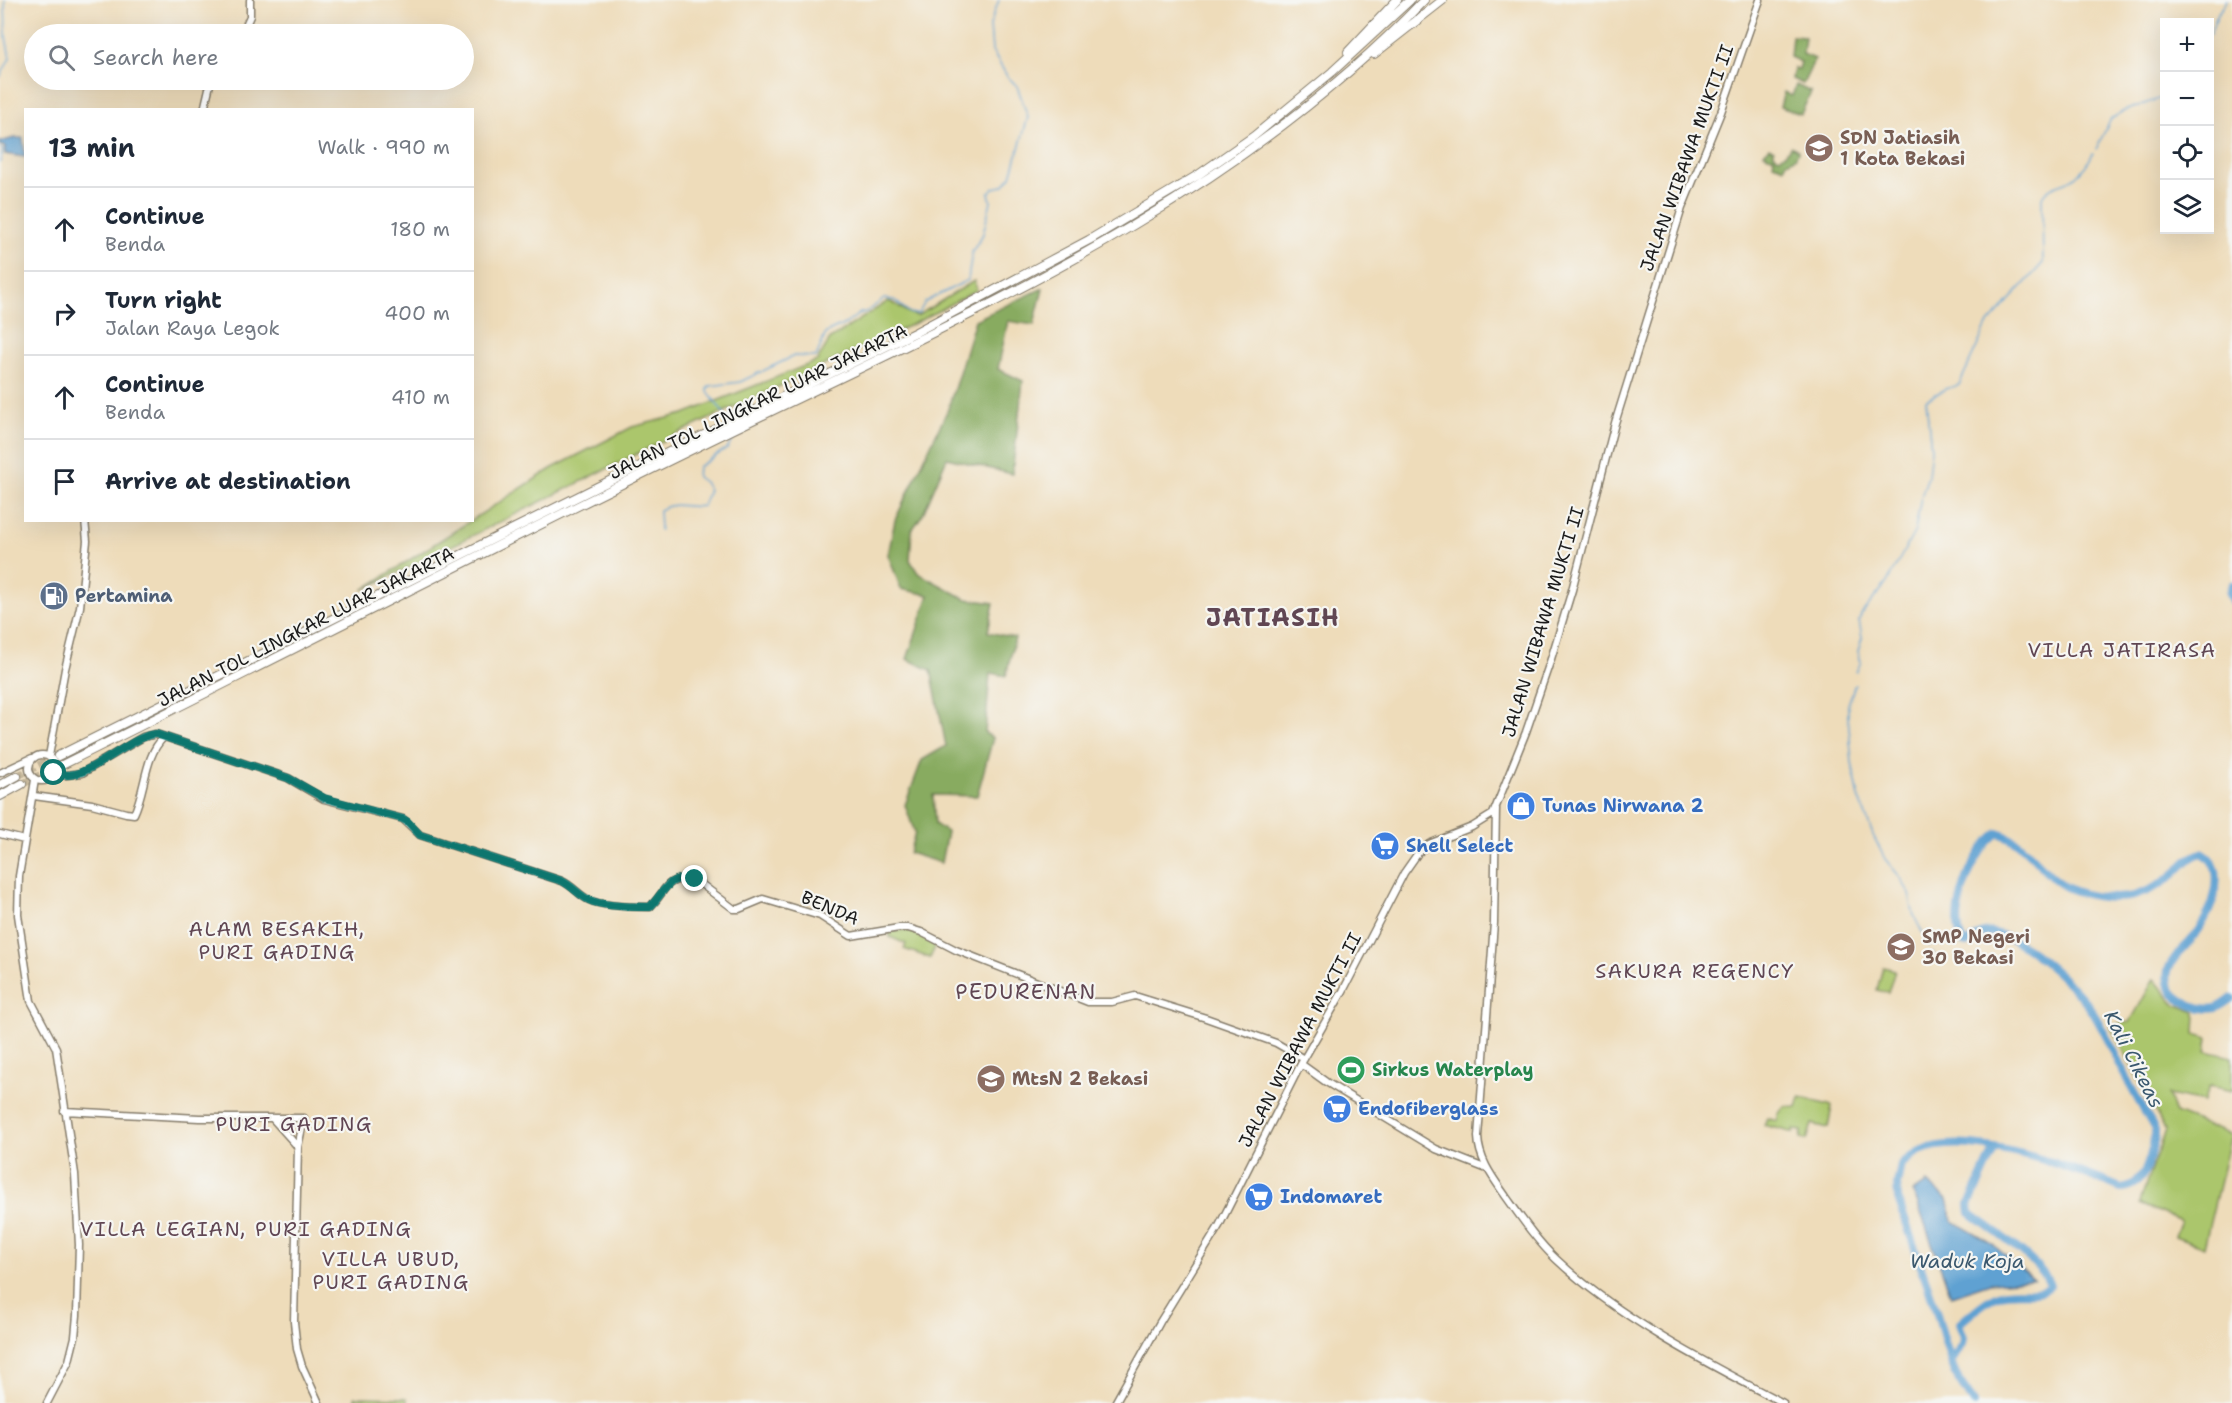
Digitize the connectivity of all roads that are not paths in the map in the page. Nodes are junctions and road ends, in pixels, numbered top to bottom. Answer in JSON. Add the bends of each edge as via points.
{"nodes":[{"id":1,"x":250,"y":0,"type":"edge"},
{"id":2,"x":1397,"y":0,"type":"edge"},
{"id":3,"x":1410,"y":0,"type":"edge"},
{"id":4,"x":1424,"y":0,"type":"edge"},
{"id":5,"x":1443,"y":0,"type":"edge"},
{"id":6,"x":1760,"y":0,"type":"edge"},
{"id":7,"x":246,"y":24,"type":"edge"},
{"id":8,"x":1332,"y":72,"type":"junction"},
{"id":9,"x":1348,"y":72,"type":"junction"},
{"id":10,"x":209,"y":90,"type":"edge"},
{"id":11,"x":204,"y":108,"type":"edge"},
{"id":12,"x":85,"y":522,"type":"edge"},
{"id":13,"x":164,"y":737,"type":"junction"},
{"id":14,"x":51,"y":744,"type":"junction"},
{"id":15,"x":40,"y":754,"type":"junction"},
{"id":16,"x":49,"y":756,"type":"junction"},
{"id":17,"x":58,"y":756,"type":"tunnel mouth"},
{"id":18,"x":33,"y":758,"type":"junction"},
{"id":19,"x":17,"y":765,"type":"junction"},
{"id":20,"x":59,"y":767,"type":"junction"},
{"id":21,"x":28,"y":769,"type":"junction"},
{"id":22,"x":0,"y":773,"type":"edge"},
{"id":23,"x":17,"y":776,"type":"tunnel mouth"},
{"id":24,"x":66,"y":776,"type":"junction"},
{"id":25,"x":52,"y":777,"type":"junction"},
{"id":26,"x":39,"y":780,"type":"junction"},
{"id":27,"x":22,"y":784,"type":"tunnel mouth"},
{"id":28,"x":0,"y":785,"type":"edge"},
{"id":29,"x":34,"y":795,"type":"junction"},
{"id":30,"x":0,"y":796,"type":"edge"},
{"id":31,"x":1496,"y":805,"type":"junction"},
{"id":32,"x":0,"y":834,"type":"edge"},
{"id":33,"x":24,"y":840,"type":"junction"},
{"id":34,"x":1303,"y":1061,"type":"junction"},
{"id":35,"x":64,"y":1111,"type":"junction"},
{"id":36,"x":272,"y":1118,"type":"junction"},
{"id":37,"x":298,"y":1147,"type":"junction"},
{"id":38,"x":1487,"y":1169,"type":"junction"},
{"id":39,"x":47,"y":1403,"type":"edge"},
{"id":40,"x":320,"y":1403,"type":"edge"},
{"id":41,"x":1115,"y":1403,"type":"edge"},
{"id":42,"x":1784,"y":1403,"type":"edge"}],
"edges":[{"from":1,"to":7,"type":"street"},
{"from":2,"to":8,"type":"highway"},
{"from":3,"to":8,"type":"highway","name":"JALAN TOL LINGKAR LUAR JAKARTA"},
{"from":4,"to":9,"type":"highway","name":"JALAN TOL LINGKAR LUAR JAKARTA"},
{"from":5,"to":9,"type":"highway"},
{"from":6,"to":31,"type":"street","name":"JALAN WIBAWA MUKTI II","via":[[1682,208],[1615,423],[1551,659]]},
{"from":8,"to":17,"type":"highway","name":"JALAN TOL LINGKAR LUAR JAKARTA","via":[[1254,136],[1198,175],[1089,240],[916,332]]},
{"from":9,"to":20,"type":"highway","name":"JALAN TOL LINGKAR LUAR JAKARTA","via":[[1204,182],[1094,248],[877,362],[732,430]]},
{"from":10,"to":11,"type":"street"},
{"from":12,"to":14,"type":"street","via":[[80,607]]},
{"from":13,"to":24,"type":"street","via":[[143,737],[82,773]]},
{"from":13,"to":29,"type":"street","via":[[151,758],[134,814]]},
{"from":13,"to":34,"type":"street","name":"BENDA","via":[[288,778],[324,798],[403,819],[428,839],[562,881],[598,903],[650,907],[667,885],[692,878],[734,909],[763,899],[820,916],[851,936],[908,928],[1088,1002],[1112,1002],[1135,996],[1275,1043]]},
{"from":14,"to":15,"type":"street"},
{"from":14,"to":16,"type":"street"},
{"from":15,"to":16,"type":"street"},
{"from":15,"to":18,"type":"street"},
{"from":16,"to":20,"type":"street"},
{"from":18,"to":19,"type":"street"},
{"from":18,"to":21,"type":"street"},
{"from":19,"to":21,"type":"street"},
{"from":19,"to":22,"type":"street"},
{"from":20,"to":24,"type":"street","via":[[59,773]]},
{"from":20,"to":25,"type":"street"},
{"from":21,"to":26,"type":"street"},
{"from":23,"to":28,"type":"highway"},
{"from":24,"to":25,"type":"street"},
{"from":25,"to":26,"type":"street"},
{"from":26,"to":29,"type":"street"},
{"from":27,"to":30,"type":"highway"},
{"from":29,"to":33,"type":"street"},
{"from":31,"to":34,"type":"street","name":"JALAN WIBAWA MUKTI II","via":[[1486,820],[1435,840],[1418,853]]},
{"from":31,"to":38,"type":"street","via":[[1495,912],[1478,1137]]},
{"from":32,"to":33,"type":"street"},
{"from":33,"to":35,"type":"street","via":[[17,908],[21,940],[31,1000],[56,1048]]},
{"from":34,"to":38,"type":"street","via":[[1326,1082],[1436,1149]]},
{"from":34,"to":41,"type":"street","name":"JALAN WIBAWA MUKTI II","via":[[1219,1227]]},
{"from":35,"to":36,"type":"street"},
{"from":35,"to":39,"type":"street","via":[[75,1174],[77,1315],[69,1361]]},
{"from":36,"to":37,"type":"street"},
{"from":36,"to":37,"type":"street","via":[[304,1118]]},
{"from":37,"to":40,"type":"street","via":[[295,1334],[302,1366]]},
{"from":38,"to":42,"type":"street","via":[[1530,1230],[1577,1278],[1666,1337]]}]}
